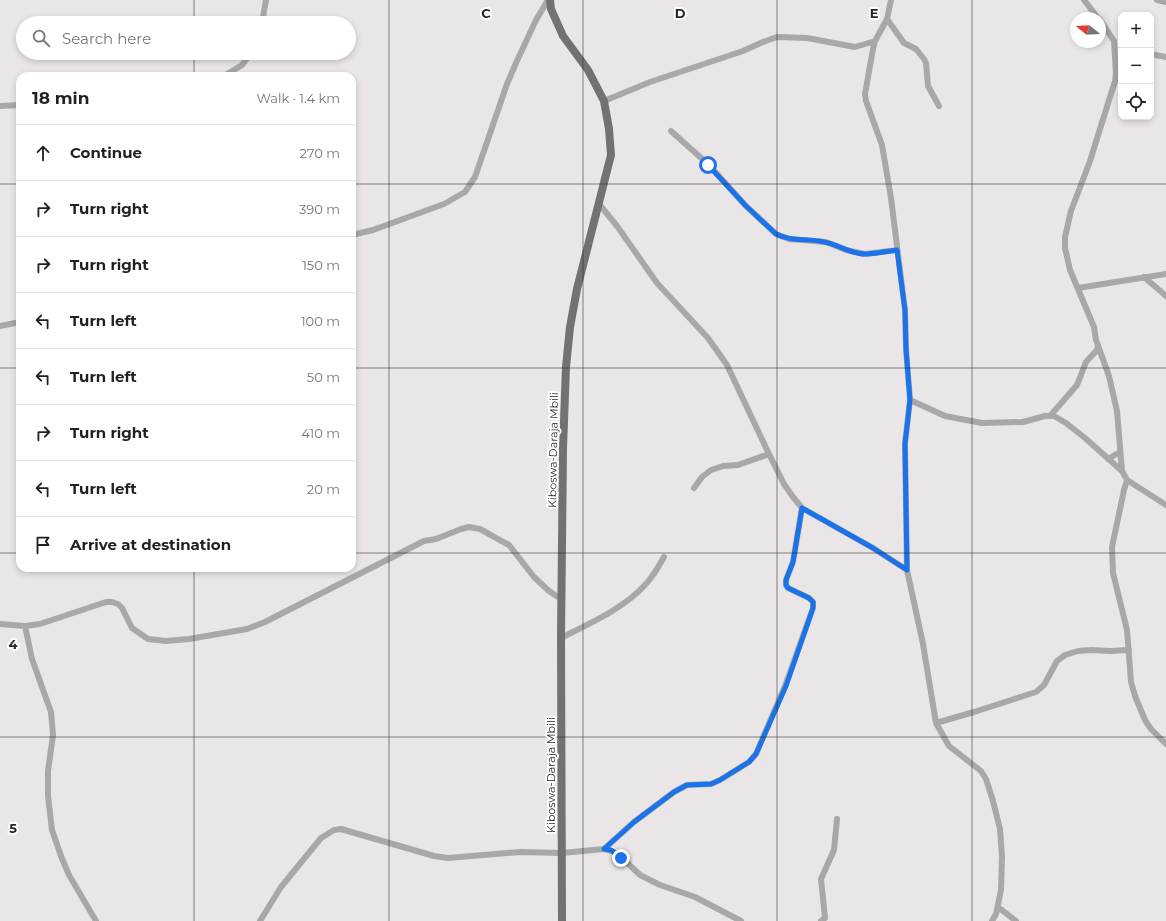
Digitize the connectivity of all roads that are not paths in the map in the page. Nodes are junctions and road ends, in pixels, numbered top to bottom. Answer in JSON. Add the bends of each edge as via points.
{"nodes":[{"id":1,"x":266,"y":0,"type":"edge"},
{"id":2,"x":549,"y":0,"type":"edge"},
{"id":3,"x":891,"y":0,"type":"edge"},
{"id":4,"x":1084,"y":0,"type":"edge"},
{"id":5,"x":1157,"y":0,"type":"edge"},
{"id":6,"x":1166,"y":2,"type":"edge"},
{"id":7,"x":1093,"y":12,"type":"edge"},
{"id":8,"x":263,"y":16,"type":"edge"},
{"id":9,"x":887,"y":19,"type":"junction"},
{"id":10,"x":1106,"y":29,"type":"edge"},
{"id":11,"x":875,"y":41,"type":"junction"},
{"id":12,"x":1114,"y":41,"type":"junction"},
{"id":13,"x":1118,"y":43,"type":"edge"},
{"id":14,"x":1154,"y":55,"type":"edge"},
{"id":15,"x":1166,"y":57,"type":"edge"},
{"id":16,"x":246,"y":60,"type":"edge"},
{"id":17,"x":231,"y":72,"type":"edge"},
{"id":18,"x":604,"y":101,"type":"junction"},
{"id":19,"x":16,"y":105,"type":"edge"},
{"id":20,"x":0,"y":106,"type":"edge"},
{"id":21,"x":939,"y":106,"type":"dead end"},
{"id":22,"x":671,"y":131,"type":"dead end"},
{"id":23,"x":599,"y":204,"type":"junction"},
{"id":24,"x":356,"y":234,"type":"edge"},
{"id":25,"x":897,"y":250,"type":"junction"},
{"id":26,"x":1166,"y":274,"type":"edge"},
{"id":27,"x":1144,"y":277,"type":"junction"},
{"id":28,"x":1078,"y":288,"type":"junction"},
{"id":29,"x":1166,"y":296,"type":"edge"},
{"id":30,"x":16,"y":323,"type":"edge"},
{"id":31,"x":0,"y":326,"type":"edge"},
{"id":32,"x":1098,"y":345,"type":"junction"},
{"id":33,"x":910,"y":400,"type":"junction"},
{"id":34,"x":1050,"y":416,"type":"junction"},
{"id":35,"x":1120,"y":452,"type":"junction"},
{"id":36,"x":769,"y":454,"type":"junction"},
{"id":37,"x":1108,"y":459,"type":"junction"},
{"id":38,"x":1122,"y":471,"type":"junction"},
{"id":39,"x":1127,"y":480,"type":"junction"},
{"id":40,"x":694,"y":488,"type":"dead end"},
{"id":41,"x":1166,"y":505,"type":"edge"},
{"id":42,"x":802,"y":508,"type":"junction"},
{"id":43,"x":664,"y":557,"type":"dead end"},
{"id":44,"x":907,"y":570,"type":"junction"},
{"id":45,"x":561,"y":599,"type":"junction"},
{"id":46,"x":0,"y":624,"type":"edge"},
{"id":47,"x":25,"y":626,"type":"junction"},
{"id":48,"x":561,"y":638,"type":"junction"},
{"id":49,"x":1129,"y":650,"type":"junction"},
{"id":50,"x":936,"y":722,"type":"junction"},
{"id":51,"x":1166,"y":744,"type":"edge"},
{"id":52,"x":837,"y":819,"type":"dead end"},
{"id":53,"x":604,"y":849,"type":"junction"},
{"id":54,"x":562,"y":853,"type":"junction"},
{"id":55,"x":998,"y":907,"type":"junction"},
{"id":56,"x":96,"y":921,"type":"edge"},
{"id":57,"x":260,"y":921,"type":"edge"},
{"id":58,"x":562,"y":921,"type":"edge"},
{"id":59,"x":741,"y":921,"type":"edge"},
{"id":60,"x":821,"y":921,"type":"edge"},
{"id":61,"x":992,"y":921,"type":"edge"},
{"id":62,"x":1016,"y":921,"type":"edge"}],
"edges":[{"from":1,"to":8,"type":"street"},
{"from":2,"to":18,"type":"main road","name":"Kiboswa-Daraja Mbili","via":[[563,36],[588,70]]},
{"from":2,"to":24,"type":"street","via":[[536,20],[516,62],[475,177],[465,192],[438,207]]},
{"from":3,"to":9,"type":"street"},
{"from":4,"to":7,"type":"street"},
{"from":5,"to":6,"type":"street"},
{"from":9,"to":11,"type":"street"},
{"from":9,"to":21,"type":"street","via":[[904,42],[924,59],[928,86]]},
{"from":10,"to":12,"type":"street"},
{"from":11,"to":18,"type":"street","via":[[855,47],[807,38],[777,37]]},
{"from":11,"to":25,"type":"street","via":[[865,94],[882,145]]},
{"from":12,"to":13,"type":"street"},
{"from":12,"to":28,"type":"street","via":[[1115,81],[1071,211],[1065,237],[1070,270]]},
{"from":14,"to":15,"type":"street"},
{"from":16,"to":17,"type":"street"},
{"from":18,"to":23,"type":"main road","name":"Kiboswa-Daraja Mbili","via":[[611,155]]},
{"from":19,"to":20,"type":"street"},
{"from":22,"to":25,"type":"street","via":[[776,234],[789,239],[826,242],[865,254]]},
{"from":23,"to":36,"type":"street","via":[[657,283],[719,353]]},
{"from":23,"to":45,"type":"main road","name":"Kiboswa-Daraja Mbili","via":[[577,289],[566,367],[562,448]]},
{"from":25,"to":33,"type":"street","via":[[905,310]]},
{"from":26,"to":27,"type":"street"},
{"from":27,"to":28,"type":"street"},
{"from":27,"to":29,"type":"street"},
{"from":28,"to":32,"type":"street","via":[[1094,327]]},
{"from":30,"to":31,"type":"street"},
{"from":32,"to":34,"type":"street","via":[[1097,350],[1086,362],[1077,385]]},
{"from":32,"to":35,"type":"street","via":[[1117,410]]},
{"from":33,"to":34,"type":"street","via":[[945,416],[982,423],[1023,422]]},
{"from":33,"to":44,"type":"street","via":[[905,444]]},
{"from":34,"to":37,"type":"street","via":[[1066,423]]},
{"from":35,"to":37,"type":"street"},
{"from":35,"to":38,"type":"street"},
{"from":36,"to":40,"type":"street","via":[[738,465],[711,470]]},
{"from":36,"to":42,"type":"street","via":[[784,484]]},
{"from":37,"to":38,"type":"street"},
{"from":38,"to":39,"type":"street"},
{"from":39,"to":41,"type":"street"},
{"from":39,"to":49,"type":"street","via":[[1116,525],[1112,558]]},
{"from":42,"to":44,"type":"street"},
{"from":42,"to":53,"type":"street","via":[[793,562],[786,585],[809,598],[813,602],[813,608],[786,686],[756,754],[749,762],[720,780],[711,784],[687,785],[674,792]]},
{"from":43,"to":48,"type":"street","via":[[646,585],[628,600],[601,618]]},
{"from":44,"to":50,"type":"street"},
{"from":45,"to":47,"type":"street","via":[[534,578],[508,543],[480,529],[469,527],[424,541],[248,630],[166,641],[148,639],[132,628],[122,608],[112,602],[40,624]]},
{"from":45,"to":48,"type":"main road","name":"Kiboswa-Daraja Mbili"},
{"from":46,"to":47,"type":"street"},
{"from":47,"to":56,"type":"street","via":[[32,659],[51,712],[54,735],[48,771],[48,796],[52,830],[70,875]]},
{"from":48,"to":54,"type":"main road","name":"Kiboswa-Daraja Mbili"},
{"from":49,"to":50,"type":"street","via":[[1078,651],[1065,655],[1057,661],[1044,685],[1036,692]]},
{"from":49,"to":51,"type":"street","via":[[1131,682],[1139,709],[1151,729]]},
{"from":50,"to":55,"type":"street","via":[[949,746],[981,771],[986,779],[1000,836],[1002,864]]},
{"from":52,"to":60,"type":"street","via":[[834,850],[821,879],[825,918]]},
{"from":53,"to":54,"type":"street"},
{"from":53,"to":59,"type":"street","via":[[617,853],[640,875],[695,897]]},
{"from":54,"to":57,"type":"street","via":[[520,852],[448,858],[342,829],[334,830],[320,838],[281,887]]},
{"from":54,"to":58,"type":"main road","name":"Kiboswa-Daraja Mbili"},
{"from":55,"to":61,"type":"street"},
{"from":55,"to":62,"type":"street"}]}
